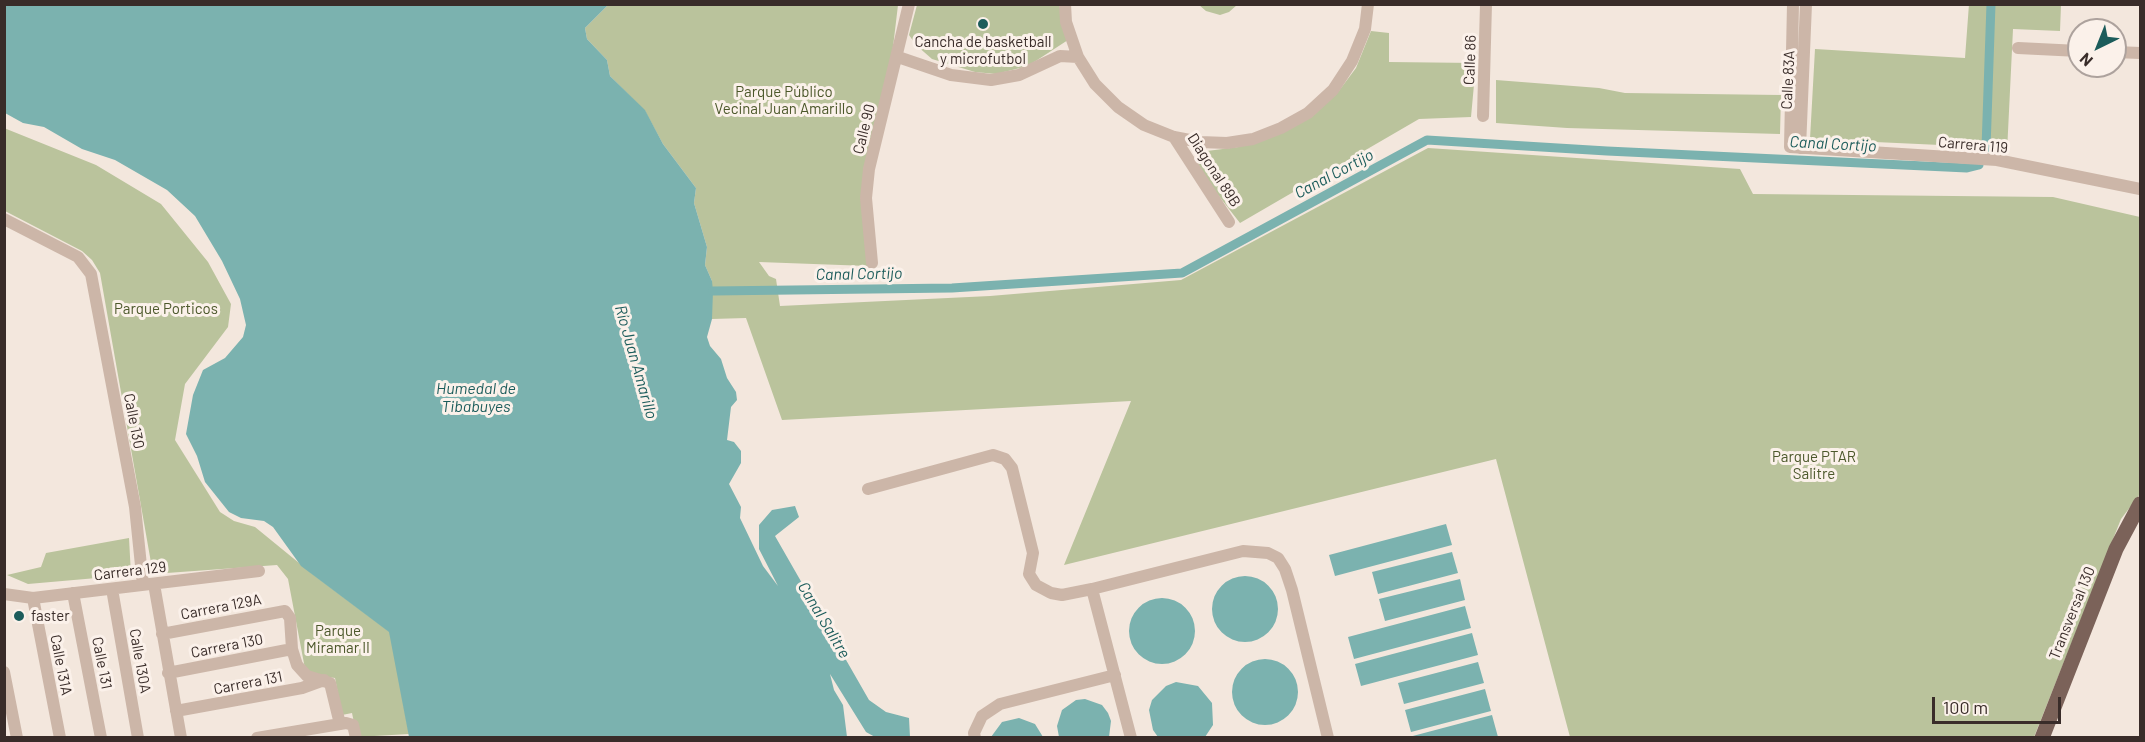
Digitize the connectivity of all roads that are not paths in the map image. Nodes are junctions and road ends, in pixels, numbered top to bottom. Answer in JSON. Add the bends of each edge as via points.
{"nodes":[{"id":1,"x":909,"y":4,"type":"edge"},
{"id":2,"x":1065,"y":4,"type":"edge"},
{"id":3,"x":1368,"y":4,"type":"edge"},
{"id":4,"x":1486,"y":4,"type":"edge"},
{"id":5,"x":1793,"y":4,"type":"edge"},
{"id":6,"x":1806,"y":4,"type":"edge"},
{"id":7,"x":2018,"y":48,"type":"dead end"},
{"id":8,"x":2067,"y":50,"type":"edge"},
{"id":9,"x":898,"y":57,"type":"junction"},
{"id":10,"x":1078,"y":57,"type":"junction"},
{"id":11,"x":1483,"y":116,"type":"dead end"},
{"id":12,"x":1174,"y":137,"type":"junction"},
{"id":13,"x":1800,"y":148,"type":"junction"},
{"id":14,"x":2140,"y":189,"type":"edge"},
{"id":15,"x":4,"y":219,"type":"edge"},
{"id":16,"x":1229,"y":222,"type":"dead end"},
{"id":17,"x":872,"y":263,"type":"dead end"},
{"id":18,"x":868,"y":489,"type":"dead end"},
{"id":19,"x":2140,"y":504,"type":"edge"},
{"id":20,"x":259,"y":571,"type":"dead end"},
{"id":21,"x":148,"y":585,"type":"junction"},
{"id":22,"x":112,"y":589,"type":"junction"},
{"id":23,"x":1092,"y":589,"type":"junction"},
{"id":24,"x":73,"y":593,"type":"junction"},
{"id":25,"x":4,"y":594,"type":"edge"},
{"id":26,"x":33,"y":598,"type":"junction"},
{"id":27,"x":162,"y":634,"type":"junction"},
{"id":28,"x":292,"y":649,"type":"junction"},
{"id":29,"x":4,"y":672,"type":"edge"},
{"id":30,"x":168,"y":673,"type":"junction"},
{"id":31,"x":1115,"y":675,"type":"junction"},
{"id":32,"x":324,"y":680,"type":"junction"},
{"id":33,"x":176,"y":711,"type":"junction"},
{"id":34,"x":340,"y":724,"type":"junction"},
{"id":35,"x":310,"y":733,"type":"edge"},
{"id":36,"x":271,"y":736,"type":"edge"},
{"id":37,"x":17,"y":738,"type":"edge"},
{"id":38,"x":60,"y":738,"type":"edge"},
{"id":39,"x":101,"y":738,"type":"edge"},
{"id":40,"x":138,"y":738,"type":"edge"},
{"id":41,"x":181,"y":738,"type":"edge"},
{"id":42,"x":257,"y":738,"type":"edge"},
{"id":43,"x":356,"y":738,"type":"edge"},
{"id":44,"x":975,"y":738,"type":"edge"},
{"id":45,"x":1131,"y":738,"type":"edge"},
{"id":46,"x":1328,"y":738,"type":"edge"},
{"id":47,"x":2042,"y":738,"type":"edge"}],
"edges":[{"from":1,"to":9,"type":"street","name":"Calle 90"},
{"from":2,"to":10,"type":"street","name":"Diagonal 89B","via":[[1066,22]]},
{"from":3,"to":12,"type":"street","via":[[1365,29],[1352,61],[1333,90],[1308,113],[1253,139],[1227,143]]},
{"from":4,"to":11,"type":"street","name":"Calle 86"},
{"from":5,"to":13,"type":"street","name":"Calle 83A","via":[[1789,135],[1790,147]]},
{"from":6,"to":13,"type":"street","name":"Calle 83A"},
{"from":7,"to":8,"type":"street"},
{"from":9,"to":10,"type":"street","via":[[951,75],[991,80],[1019,75],[1060,56]]},
{"from":9,"to":17,"type":"street","name":"Calle 90","via":[[869,169],[866,198]]},
{"from":10,"to":12,"type":"street","name":"Diagonal 89B","via":[[1095,84],[1118,107],[1144,125]]},
{"from":12,"to":16,"type":"street","name":"Diagonal 89B"},
{"from":13,"to":14,"type":"street","name":"Carrera 119","via":[[1997,160]]},
{"from":15,"to":21,"type":"street","name":"Calle 130","via":[[78,256],[91,274]]},
{"from":18,"to":23,"type":"street","via":[[993,455],[1005,459],[1012,468],[1033,553],[1031,578],[1036,585],[1062,595]]},
{"from":19,"to":47,"type":"main road","name":"Transversal 130","via":[[2116,549]]},
{"from":20,"to":21,"type":"street","name":"Carrera 129"},
{"from":21,"to":22,"type":"street","name":"Carrera 129"},
{"from":21,"to":27,"type":"street","name":"Calle 130"},
{"from":22,"to":24,"type":"street","name":"Carrera 129"},
{"from":22,"to":40,"type":"street","name":"Calle 130A"},
{"from":23,"to":31,"type":"street"},
{"from":23,"to":46,"type":"street","via":[[1243,551],[1278,558],[1292,590]]},
{"from":24,"to":26,"type":"street","name":"Carrera 129"},
{"from":24,"to":39,"type":"street","name":"Calle 131"},
{"from":25,"to":26,"type":"street","name":"Carrera 129"},
{"from":26,"to":38,"type":"street","name":"Calle 131A"},
{"from":27,"to":28,"type":"street","name":"Carrera 129A","via":[[285,611],[292,626]]},
{"from":27,"to":30,"type":"street","name":"Calle 130"},
{"from":28,"to":30,"type":"street","name":"Carrera 130"},
{"from":28,"to":32,"type":"street","via":[[302,673]]},
{"from":29,"to":37,"type":"street"},
{"from":30,"to":33,"type":"street","name":"Calle 130"},
{"from":31,"to":44,"type":"street","via":[[1000,704],[982,716]]},
{"from":31,"to":45,"type":"street"},
{"from":32,"to":33,"type":"street","name":"Carrera 131","via":[[302,688]]},
{"from":32,"to":34,"type":"street","via":[[333,688]]},
{"from":33,"to":41,"type":"street","name":"Calle 130"},
{"from":34,"to":35,"type":"street"},
{"from":34,"to":43,"type":"street","via":[[353,725]]},
{"from":35,"to":36,"type":"street"},
{"from":36,"to":42,"type":"street"}]}
